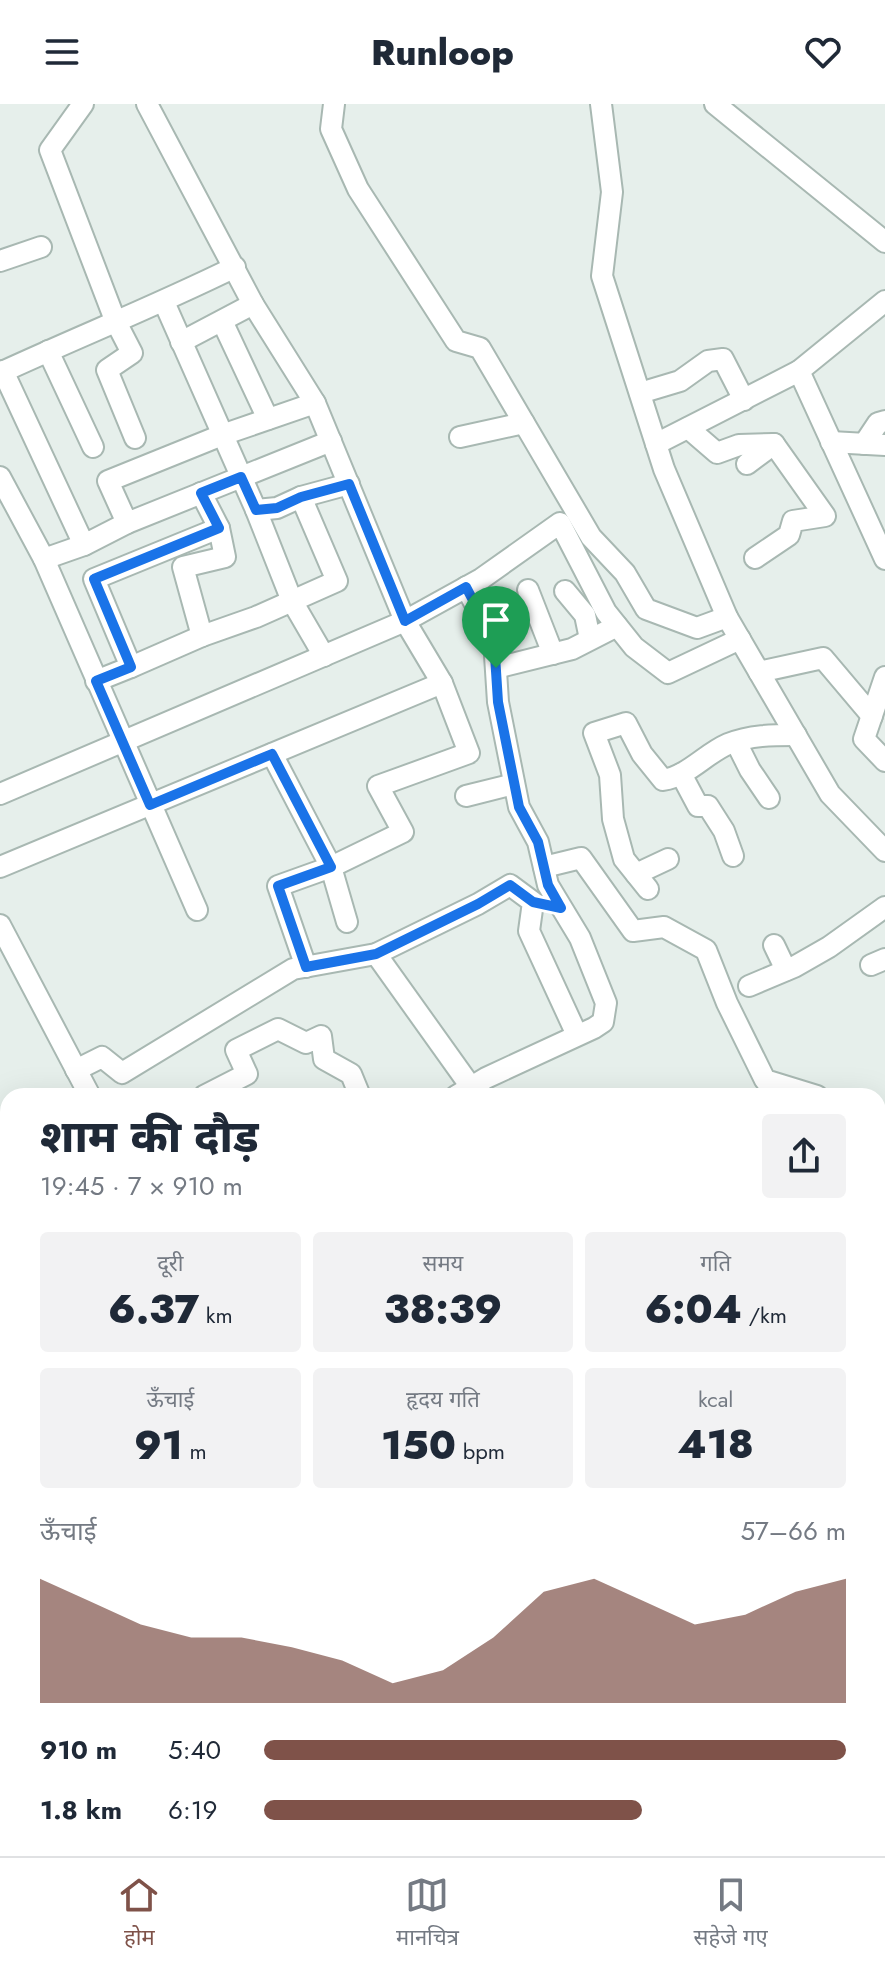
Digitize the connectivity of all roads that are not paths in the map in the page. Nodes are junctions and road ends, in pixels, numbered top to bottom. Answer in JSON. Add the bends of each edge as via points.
{"nodes":[{"id":1,"x":83,"y":104,"type":"edge"},
{"id":2,"x":147,"y":104,"type":"edge"},
{"id":3,"x":334,"y":104,"type":"edge"},
{"id":4,"x":601,"y":104,"type":"edge"},
{"id":5,"x":715,"y":104,"type":"edge"},
{"id":6,"x":885,"y":242,"type":"edge"},
{"id":7,"x":41,"y":247,"type":"dead end"},
{"id":8,"x":0,"y":261,"type":"edge"},
{"id":9,"x":235,"y":267,"type":"junction"},
{"id":10,"x":885,"y":301,"type":"edge"},
{"id":11,"x":164,"y":302,"type":"junction"},
{"id":12,"x":253,"y":304,"type":"junction"},
{"id":13,"x":115,"y":320,"type":"junction"},
{"id":14,"x":222,"y":321,"type":"junction"},
{"id":15,"x":181,"y":342,"type":"junction"},
{"id":16,"x":48,"y":351,"type":"junction"},
{"id":17,"x":799,"y":371,"type":"junction"},
{"id":18,"x":2,"y":372,"type":"edge"},
{"id":19,"x":640,"y":393,"type":"junction"},
{"id":20,"x":744,"y":400,"type":"junction"},
{"id":21,"x":315,"y":403,"type":"junction"},
{"id":22,"x":268,"y":419,"type":"junction"},
{"id":23,"x":885,"y":421,"type":"edge"},
{"id":24,"x":524,"y":423,"type":"junction"},
{"id":25,"x":688,"y":428,"type":"junction"},
{"id":26,"x":222,"y":435,"type":"junction"},
{"id":27,"x":460,"y":437,"type":"dead end"},
{"id":28,"x":135,"y":438,"type":"dead end"},
{"id":29,"x":331,"y":441,"type":"junction"},
{"id":30,"x":831,"y":442,"type":"junction"},
{"id":31,"x":656,"y":444,"type":"junction"},
{"id":32,"x":774,"y":444,"type":"junction"},
{"id":33,"x":875,"y":445,"type":"edge"},
{"id":34,"x":93,"y":447,"type":"dead end"},
{"id":35,"x":747,"y":464,"type":"dead end"},
{"id":36,"x":0,"y":477,"type":"edge"},
{"id":37,"x":241,"y":477,"type":"junction"},
{"id":38,"x":349,"y":484,"type":"junction"},
{"id":39,"x":201,"y":493,"type":"junction"},
{"id":40,"x":301,"y":497,"type":"junction"},
{"id":41,"x":256,"y":510,"type":"junction"},
{"id":42,"x":127,"y":523,"type":"junction"},
{"id":43,"x":219,"y":528,"type":"junction"},
{"id":44,"x":84,"y":545,"type":"junction"},
{"id":45,"x":755,"y":558,"type":"dead end"},
{"id":46,"x":44,"y":559,"type":"junction"},
{"id":47,"x":885,"y":559,"type":"edge"},
{"id":48,"x":466,"y":587,"type":"junction"},
{"id":49,"x":528,"y":590,"type":"dead end"},
{"id":50,"x":565,"y":591,"type":"dead end"},
{"id":51,"x":292,"y":601,"type":"junction"},
{"id":52,"x":727,"y":617,"type":"junction"},
{"id":53,"x":405,"y":621,"type":"junction"},
{"id":54,"x":617,"y":626,"type":"junction"},
{"id":55,"x":202,"y":636,"type":"junction"},
{"id":56,"x":590,"y":639,"type":"junction"},
{"id":57,"x":740,"y":639,"type":"junction"},
{"id":58,"x":553,"y":654,"type":"junction"},
{"id":59,"x":324,"y":656,"type":"junction"},
{"id":60,"x":131,"y":667,"type":"junction"},
{"id":61,"x":496,"y":668,"type":"junction"},
{"id":62,"x":759,"y":672,"type":"junction"},
{"id":63,"x":885,"y":677,"type":"edge"},
{"id":64,"x":96,"y":681,"type":"junction"},
{"id":65,"x":442,"y":683,"type":"junction"},
{"id":66,"x":872,"y":716,"type":"junction"},
{"id":67,"x":796,"y":735,"type":"junction"},
{"id":68,"x":122,"y":742,"type":"junction"},
{"id":69,"x":736,"y":742,"type":"junction"},
{"id":70,"x":272,"y":754,"type":"junction"},
{"id":71,"x":885,"y":761,"type":"edge"},
{"id":72,"x":681,"y":774,"type":"junction"},
{"id":73,"x":514,"y":784,"type":"junction"},
{"id":74,"x":2,"y":787,"type":"edge"},
{"id":75,"x":466,"y":796,"type":"dead end"},
{"id":76,"x":769,"y":798,"type":"dead end"},
{"id":77,"x":150,"y":805,"type":"junction"},
{"id":78,"x":885,"y":851,"type":"edge"},
{"id":79,"x":733,"y":856,"type":"dead end"},
{"id":80,"x":668,"y":859,"type":"dead end"},
{"id":81,"x":0,"y":867,"type":"edge"},
{"id":82,"x":331,"y":867,"type":"junction"},
{"id":83,"x":544,"y":867,"type":"junction"},
{"id":84,"x":533,"y":902,"type":"junction"},
{"id":85,"x":885,"y":907,"type":"edge"},
{"id":86,"x":561,"y":908,"type":"junction"},
{"id":87,"x":197,"y":910,"type":"dead end"},
{"id":88,"x":347,"y":922,"type":"dead end"},
{"id":89,"x":0,"y":925,"type":"edge"},
{"id":90,"x":774,"y":945,"type":"dead end"},
{"id":91,"x":376,"y":954,"type":"junction"},
{"id":92,"x":306,"y":967,"type":"junction"},
{"id":93,"x":786,"y":970,"type":"junction"},
{"id":94,"x":749,"y":986,"type":"dead end"},
{"id":95,"x":577,"y":1035,"type":"junction"},
{"id":96,"x":76,"y":1070,"type":"junction"},
{"id":97,"x":86,"y":1088,"type":"edge"},
{"id":98,"x":220,"y":1088,"type":"edge"},
{"id":99,"x":357,"y":1088,"type":"edge"},
{"id":100,"x":461,"y":1088,"type":"edge"},
{"id":101,"x":472,"y":1088,"type":"edge"},
{"id":102,"x":791,"y":1088,"type":"edge"}],
"edges":[{"from":1,"to":13,"type":"street","via":[[50,150]]},
{"from":2,"to":9,"type":"street"},
{"from":3,"to":24,"type":"street","via":[[331,129],[358,189],[456,341],[480,348]]},
{"from":4,"to":19,"type":"street","via":[[612,192],[602,276]]},
{"from":5,"to":6,"type":"street"},
{"from":7,"to":8,"type":"street"},
{"from":9,"to":11,"type":"street"},
{"from":9,"to":12,"type":"street"},
{"from":10,"to":17,"type":"street"},
{"from":11,"to":13,"type":"street"},
{"from":11,"to":15,"type":"street"},
{"from":12,"to":14,"type":"street"},
{"from":12,"to":21,"type":"street"},
{"from":13,"to":16,"type":"street"},
{"from":13,"to":28,"type":"street","via":[[132,353],[107,370]]},
{"from":14,"to":15,"type":"street"},
{"from":14,"to":22,"type":"street"},
{"from":15,"to":26,"type":"street"},
{"from":16,"to":18,"type":"street"},
{"from":16,"to":34,"type":"street"},
{"from":17,"to":20,"type":"street"},
{"from":17,"to":30,"type":"street"},
{"from":18,"to":44,"type":"street"},
{"from":19,"to":20,"type":"street","via":[[680,381],[708,361],[723,359]]},
{"from":19,"to":31,"type":"street"},
{"from":20,"to":25,"type":"street"},
{"from":21,"to":22,"type":"street"},
{"from":21,"to":29,"type":"street"},
{"from":22,"to":26,"type":"street"},
{"from":23,"to":33,"type":"street","via":[[878,423]]},
{"from":24,"to":27,"type":"street"},
{"from":24,"to":52,"type":"street","via":[[591,537],[625,573],[646,609],[697,628]]},
{"from":25,"to":31,"type":"street"},
{"from":25,"to":32,"type":"street","via":[[717,453],[739,445]]},
{"from":26,"to":37,"type":"street"},
{"from":26,"to":42,"type":"street","via":[[108,481]]},
{"from":29,"to":37,"type":"street"},
{"from":29,"to":38,"type":"street"},
{"from":30,"to":33,"type":"street"},
{"from":30,"to":47,"type":"street"},
{"from":31,"to":52,"type":"street"},
{"from":32,"to":35,"type":"street"},
{"from":32,"to":45,"type":"street","via":[[825,516],[793,521],[789,535]]},
{"from":36,"to":46,"type":"street"},
{"from":37,"to":39,"type":"street"},
{"from":37,"to":41,"type":"street"},
{"from":38,"to":40,"type":"street"},
{"from":38,"to":53,"type":"street"},
{"from":39,"to":42,"type":"street"},
{"from":39,"to":43,"type":"street"},
{"from":40,"to":41,"type":"street"},
{"from":40,"to":51,"type":"street","via":[[337,581]]},
{"from":41,"to":51,"type":"street"},
{"from":42,"to":44,"type":"street"},
{"from":43,"to":55,"type":"street","via":[[225,557],[183,567]]},
{"from":43,"to":60,"type":"street","via":[[94,579]]},
{"from":44,"to":46,"type":"street"},
{"from":46,"to":64,"type":"street"},
{"from":48,"to":53,"type":"street"},
{"from":48,"to":54,"type":"street","via":[[560,523]]},
{"from":48,"to":61,"type":"street","via":[[494,640]]},
{"from":49,"to":58,"type":"street"},
{"from":50,"to":56,"type":"street","via":[[585,615]]},
{"from":51,"to":55,"type":"street"},
{"from":51,"to":59,"type":"street"},
{"from":52,"to":57,"type":"street"},
{"from":53,"to":59,"type":"street"},
{"from":53,"to":65,"type":"street"},
{"from":54,"to":56,"type":"street"},
{"from":54,"to":57,"type":"street","via":[[668,673]]},
{"from":55,"to":60,"type":"street"},
{"from":56,"to":58,"type":"street"},
{"from":57,"to":62,"type":"street"},
{"from":58,"to":61,"type":"street"},
{"from":59,"to":68,"type":"street"},
{"from":60,"to":64,"type":"street"},
{"from":61,"to":73,"type":"street"},
{"from":62,"to":66,"type":"street","via":[[823,658]]},
{"from":62,"to":67,"type":"street"},
{"from":63,"to":66,"type":"street"},
{"from":64,"to":68,"type":"street"},
{"from":65,"to":70,"type":"street"},
{"from":65,"to":82,"type":"street","via":[[469,753],[378,786],[403,832]]},
{"from":66,"to":71,"type":"street","via":[[864,739]]},
{"from":67,"to":69,"type":"street"},
{"from":67,"to":78,"type":"street","via":[[830,794]]},
{"from":68,"to":74,"type":"street"},
{"from":68,"to":77,"type":"street"},
{"from":69,"to":72,"type":"street"},
{"from":69,"to":76,"type":"street"},
{"from":70,"to":77,"type":"street"},
{"from":70,"to":82,"type":"street"},
{"from":72,"to":79,"type":"street","via":[[698,806],[708,806],[724,831]]},
{"from":72,"to":80,"type":"street","via":[[663,780],[626,723],[594,733],[610,775],[613,819],[624,859],[642,882]]},
{"from":73,"to":75,"type":"street"},
{"from":73,"to":83,"type":"street"},
{"from":77,"to":81,"type":"street"},
{"from":77,"to":87,"type":"street"},
{"from":82,"to":88,"type":"street"},
{"from":82,"to":92,"type":"street","via":[[278,886]]},
{"from":83,"to":86,"type":"street"},
{"from":83,"to":102,"type":"street","via":[[581,858],[633,931],[664,927],[706,950],[765,1080]]},
{"from":84,"to":86,"type":"street"},
{"from":84,"to":91,"type":"street","via":[[510,885]]},
{"from":84,"to":95,"type":"street","via":[[529,931]]},
{"from":85,"to":93,"type":"street"},
{"from":86,"to":95,"type":"street","via":[[580,938],[606,1003],[603,1022]]},
{"from":89,"to":96,"type":"street"},
{"from":90,"to":93,"type":"street"},
{"from":91,"to":92,"type":"street"},
{"from":91,"to":100,"type":"street"},
{"from":92,"to":96,"type":"street","via":[[293,969],[122,1073],[102,1057]]},
{"from":93,"to":94,"type":"street"},
{"from":95,"to":101,"type":"street"},
{"from":96,"to":97,"type":"street"},
{"from":98,"to":99,"type":"street","via":[[247,1074],[236,1050],[278,1029],[306,1043],[321,1036],[324,1059],[351,1074]]}]}
